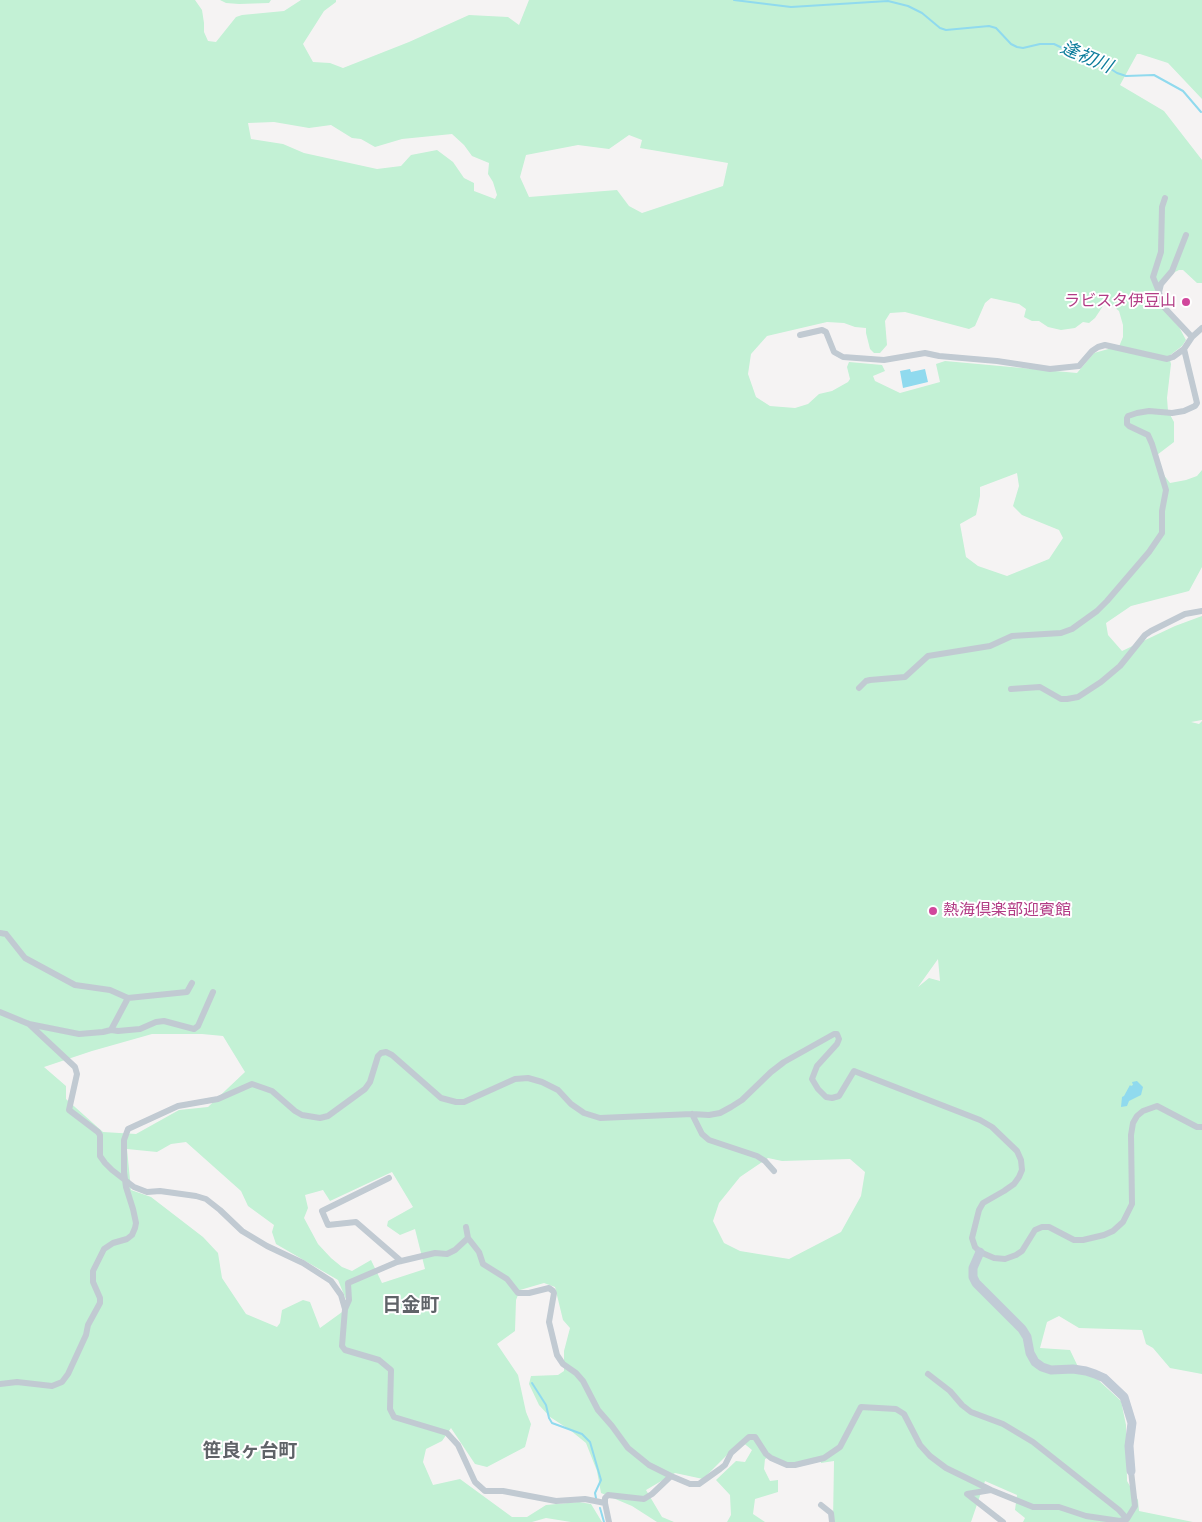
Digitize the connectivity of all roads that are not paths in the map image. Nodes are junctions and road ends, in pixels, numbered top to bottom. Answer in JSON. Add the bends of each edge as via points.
{"nodes":[{"id":1,"x":1165,"y":198,"type":"dead end"},
{"id":2,"x":1186,"y":235,"type":"dead end"},
{"id":3,"x":1159,"y":292,"type":"junction"},
{"id":4,"x":1202,"y":328,"type":"edge"},
{"id":5,"x":800,"y":335,"type":"dead end"},
{"id":6,"x":1192,"y":337,"type":"junction"},
{"id":7,"x":1184,"y":349,"type":"junction"},
{"id":8,"x":1202,"y":611,"type":"edge"},
{"id":9,"x":859,"y":688,"type":"dead end"},
{"id":10,"x":1011,"y":689,"type":"dead end"},
{"id":11,"x":0,"y":933,"type":"edge"},
{"id":12,"x":192,"y":983,"type":"dead end"},
{"id":13,"x":213,"y":992,"type":"dead end"},
{"id":14,"x":128,"y":998,"type":"junction"},
{"id":15,"x":0,"y":1012,"type":"edge"},
{"id":16,"x":29,"y":1024,"type":"junction"},
{"id":17,"x":111,"y":1030,"type":"junction"},
{"id":18,"x":692,"y":1114,"type":"junction"},
{"id":19,"x":1202,"y":1127,"type":"edge"},
{"id":20,"x":774,"y":1172,"type":"dead end"},
{"id":21,"x":389,"y":1178,"type":"dead end"},
{"id":22,"x":125,"y":1180,"type":"junction"},
{"id":23,"x":466,"y":1227,"type":"dead end"},
{"id":24,"x":468,"y":1238,"type":"junction"},
{"id":25,"x":980,"y":1252,"type":"junction"},
{"id":26,"x":401,"y":1261,"type":"junction"},
{"id":27,"x":345,"y":1310,"type":"junction"},
{"id":28,"x":928,"y":1374,"type":"dead end"},
{"id":29,"x":0,"y":1384,"type":"edge"},
{"id":30,"x":1131,"y":1471,"type":"joint"},
{"id":31,"x":672,"y":1476,"type":"junction"},
{"id":32,"x":991,"y":1490,"type":"junction"},
{"id":33,"x":605,"y":1503,"type":"junction"},
{"id":34,"x":821,"y":1505,"type":"dead end"},
{"id":35,"x":1086,"y":1519,"type":"edge"},
{"id":36,"x":1127,"y":1519,"type":"junction"},
{"id":37,"x":608,"y":1522,"type":"edge"},
{"id":38,"x":832,"y":1522,"type":"edge"},
{"id":39,"x":1003,"y":1522,"type":"edge"}],
"edges":[{"from":1,"to":3,"type":"street","via":[[1161,252],[1153,277]]},
{"from":2,"to":3,"type":"street","via":[[1172,271],[1161,284]]},
{"from":3,"to":6,"type":"street","via":[[1162,305]]},
{"from":4,"to":6,"type":"street"},
{"from":5,"to":7,"type":"street","via":[[826,332],[834,352],[843,357],[884,360],[925,353],[1050,369],[1079,366],[1092,350],[1102,345],[1167,359]]},
{"from":6,"to":7,"type":"street"},
{"from":7,"to":9,"type":"street","via":[[1197,403],[1195,406],[1172,413],[1136,413],[1127,418],[1129,426],[1148,435],[1166,490],[1162,533],[1097,611],[1061,633],[1012,636],[990,646],[928,656],[905,677],[870,680]]},
{"from":8,"to":10,"type":"street","via":[[1185,614],[1151,631],[1120,666],[1078,697],[1061,698],[1040,687]]},
{"from":11,"to":14,"type":"street","via":[[6,934],[25,958],[76,985],[110,990]]},
{"from":12,"to":14,"type":"street","via":[[187,992]]},
{"from":13,"to":17,"type":"street","via":[[194,1029],[164,1021],[140,1029]]},
{"from":14,"to":17,"type":"street"},
{"from":15,"to":16,"type":"street"},
{"from":16,"to":17,"type":"street","via":[[79,1034]]},
{"from":16,"to":22,"type":"street","via":[[75,1067],[77,1074],[69,1110],[98,1132],[100,1156]]},
{"from":18,"to":20,"type":"street","via":[[702,1134],[709,1140],[757,1156]]},
{"from":18,"to":22,"type":"street","via":[[600,1118],[584,1113],[558,1090],[528,1078],[515,1080],[464,1102],[456,1102],[441,1098],[386,1052],[378,1056],[365,1089],[328,1116],[302,1115],[272,1091],[252,1084],[218,1099],[178,1106],[128,1129],[124,1140]]},
{"from":18,"to":25,"type":"street","via":[[709,1115],[731,1107],[784,1062],[837,1034],[838,1044],[817,1066],[812,1080],[826,1097],[839,1096],[854,1071],[980,1120],[1017,1151],[1022,1170],[1014,1184],[983,1203],[979,1210],[972,1242]]},
{"from":19,"to":25,"type":"street","via":[[1157,1106],[1137,1116],[1131,1135],[1132,1204],[1123,1222],[1113,1231],[1095,1238],[1074,1240],[1042,1226],[1035,1230],[1016,1255],[1005,1259]]},
{"from":21,"to":26,"type":"street","via":[[322,1211],[328,1225],[356,1222]]},
{"from":22,"to":27,"type":"street","via":[[147,1192],[160,1191],[206,1199],[242,1231],[331,1281]]},
{"from":22,"to":29,"type":"street","via":[[135,1228],[127,1239],[104,1249],[93,1271],[100,1303],[66,1379],[47,1387],[17,1382]]},
{"from":23,"to":24,"type":"street"},
{"from":24,"to":26,"type":"street","via":[[447,1254],[435,1253]]},
{"from":24,"to":31,"type":"street","via":[[479,1252],[483,1264],[507,1279],[518,1293],[549,1288],[553,1291],[549,1322],[557,1355],[583,1381],[598,1410],[628,1448],[649,1466]]},
{"from":25,"to":30,"type":"street","via":[[973,1268],[976,1283],[1022,1330],[1036,1362],[1051,1370],[1086,1370],[1104,1378],[1124,1397],[1132,1423],[1129,1446]]},
{"from":26,"to":27,"type":"street","via":[[348,1282],[349,1300]]},
{"from":27,"to":33,"type":"street","via":[[342,1346],[345,1350],[379,1360],[391,1370],[390,1409],[394,1417],[447,1433],[458,1445],[475,1482],[484,1491],[503,1491],[556,1501],[585,1499]]},
{"from":28,"to":36,"type":"street","via":[[971,1412],[1034,1442]]},
{"from":30,"to":36,"type":"street","via":[[1135,1506]]},
{"from":31,"to":32,"type":"street","via":[[690,1484],[699,1484],[725,1465],[731,1453],[749,1437],[755,1436],[766,1454],[787,1464],[824,1458],[840,1447],[861,1407],[875,1407],[896,1409],[904,1414],[920,1445],[930,1456],[946,1468]]},
{"from":31,"to":33,"type":"street","via":[[644,1498],[608,1495]]},
{"from":32,"to":35,"type":"street","via":[[1033,1507],[1059,1507]]},
{"from":32,"to":39,"type":"street","via":[[967,1494]]},
{"from":33,"to":37,"type":"street"},
{"from":34,"to":38,"type":"street","via":[[831,1513]]},
{"from":35,"to":36,"type":"street"}]}
